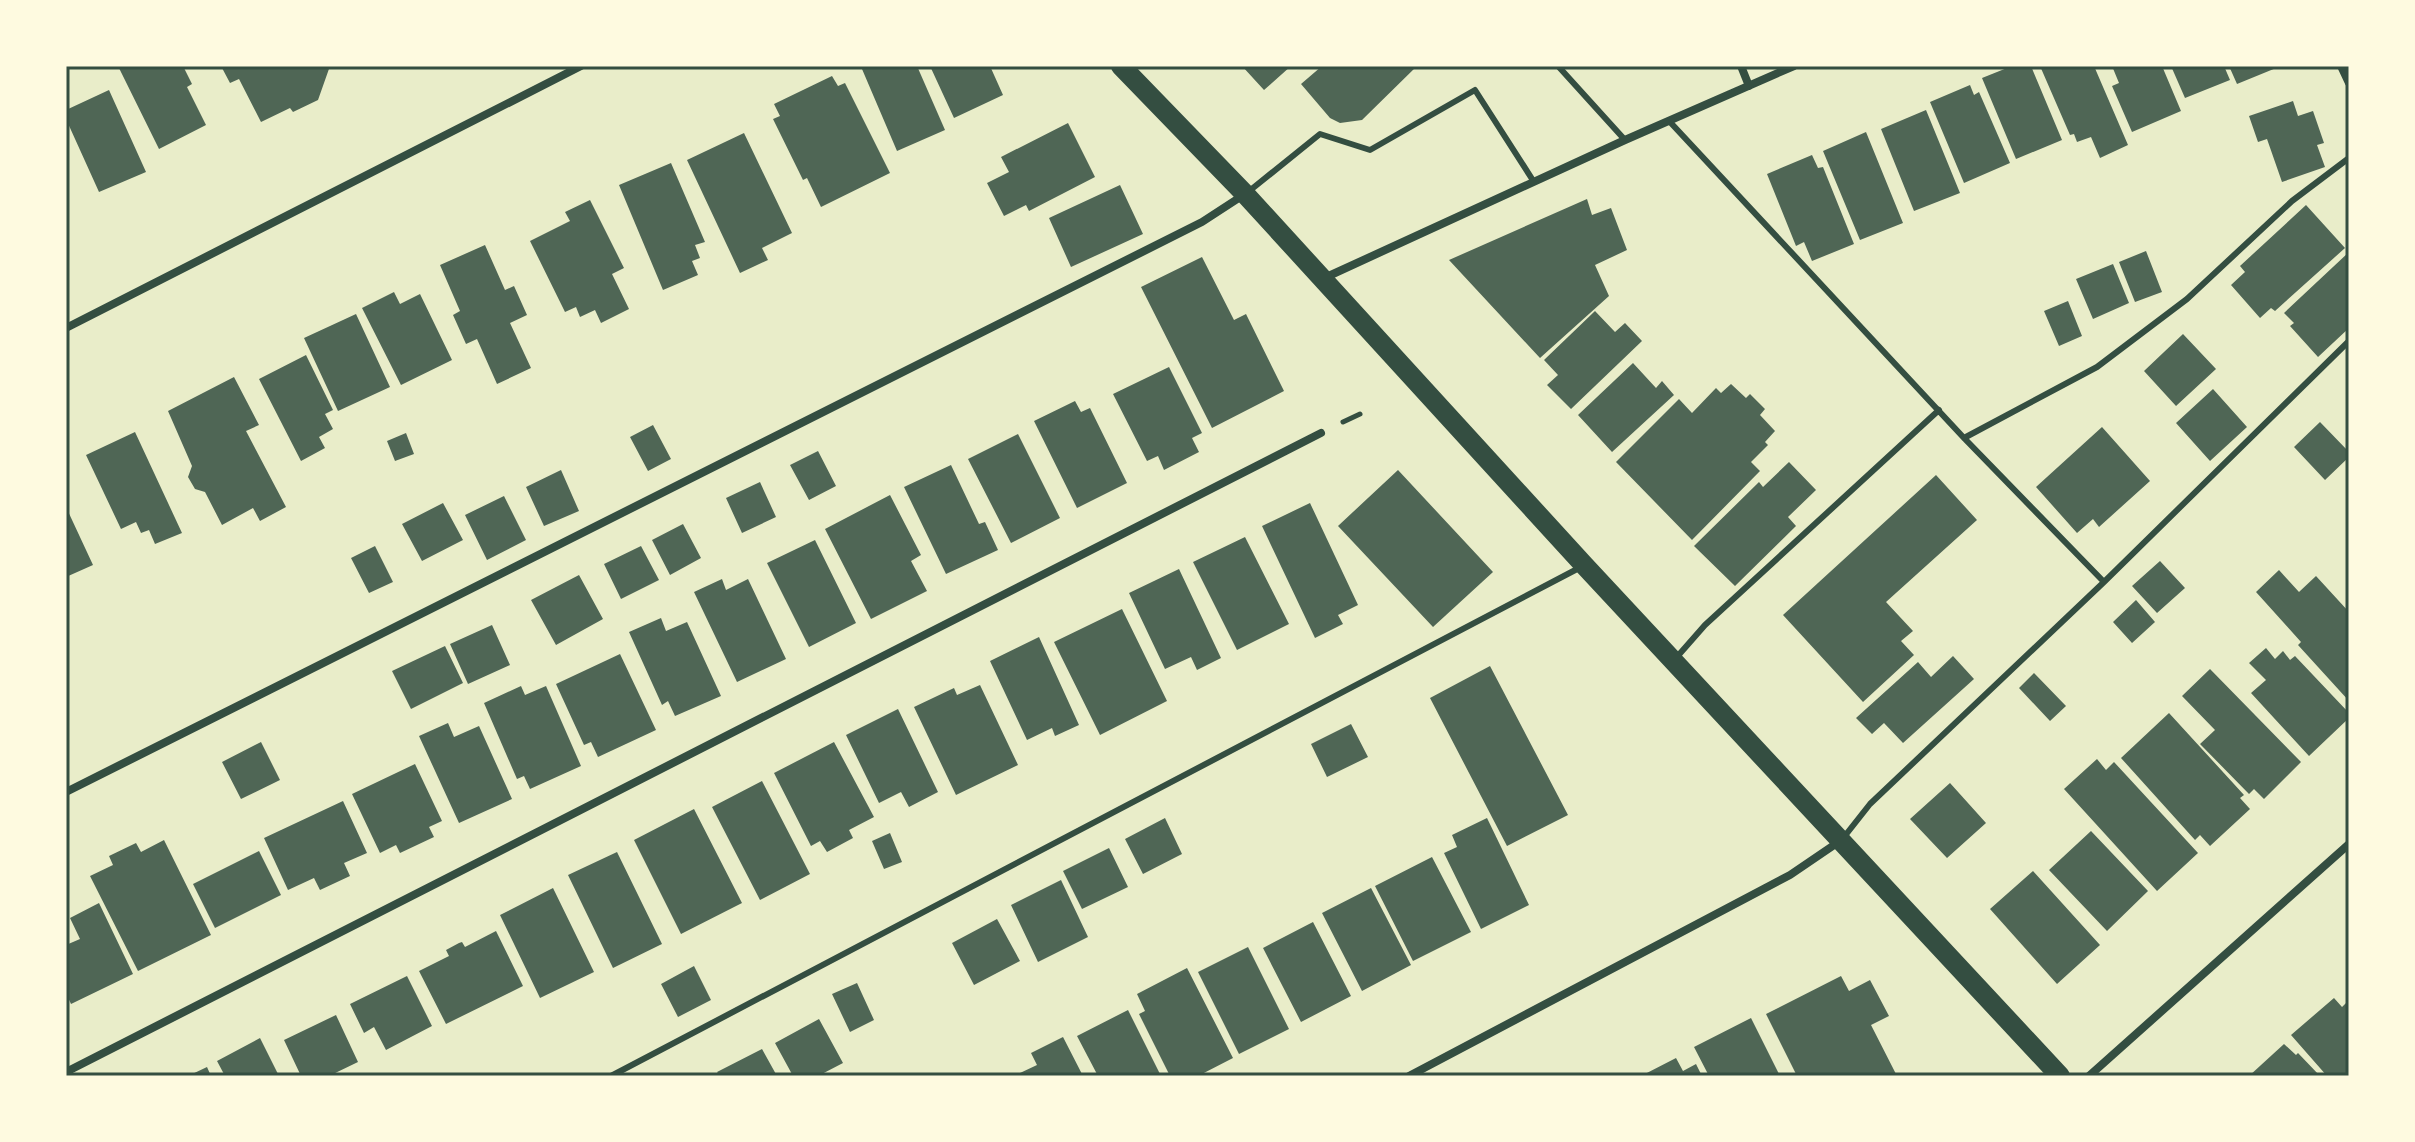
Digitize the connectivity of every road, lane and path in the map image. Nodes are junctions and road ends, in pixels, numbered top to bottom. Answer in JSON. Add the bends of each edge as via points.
{"nodes":[{"id":1,"x":581,"y":66,"type":"edge"},
{"id":2,"x":1121,"y":66,"type":"edge"},
{"id":3,"x":1558,"y":66,"type":"edge"},
{"id":4,"x":1741,"y":66,"type":"edge"},
{"id":5,"x":1794,"y":66,"type":"edge"},
{"id":6,"x":2341,"y":66,"type":"edge"},
{"id":7,"x":2349,"y":83,"type":"edge"},
{"id":8,"x":1749,"y":86,"type":"junction"},
{"id":9,"x":1670,"y":122,"type":"junction"},
{"id":10,"x":1625,"y":140,"type":"junction"},
{"id":11,"x":2349,"y":158,"type":"edge"},
{"id":12,"x":1534,"y":182,"type":"junction"},
{"id":13,"x":1245,"y":194,"type":"junction"},
{"id":14,"x":1321,"y":279,"type":"junction"},
{"id":15,"x":66,"y":328,"type":"edge"},
{"id":16,"x":2349,"y":341,"type":"edge"},
{"id":17,"x":1939,"y":410,"type":"junction"},
{"id":18,"x":1321,"y":433,"type":"dead end"},
{"id":19,"x":1964,"y":438,"type":"junction"},
{"id":20,"x":1584,"y":565,"type":"junction"},
{"id":21,"x":2104,"y":582,"type":"junction"},
{"id":22,"x":1674,"y":661,"type":"junction"},
{"id":23,"x":66,"y":792,"type":"edge"},
{"id":24,"x":1841,"y":840,"type":"junction"},
{"id":25,"x":2349,"y":844,"type":"edge"},
{"id":26,"x":66,"y":1072,"type":"edge"},
{"id":27,"x":611,"y":1076,"type":"edge"},
{"id":28,"x":1409,"y":1076,"type":"edge"},
{"id":29,"x":2060,"y":1076,"type":"edge"},
{"id":30,"x":2089,"y":1076,"type":"edge"}],
"edges":[{"from":1,"to":15,"type":"street"},
{"from":2,"to":13,"type":"main road"},
{"from":3,"to":10,"type":"lane"},
{"from":4,"to":8,"type":"street"},
{"from":5,"to":8,"type":"street"},
{"from":6,"to":7,"type":"street"},
{"from":8,"to":9,"type":"street"},
{"from":9,"to":10,"type":"street"},
{"from":9,"to":17,"type":"lane"},
{"from":10,"to":12,"type":"street"},
{"from":11,"to":19,"type":"lane","via":[[2292,201],[2187,299],[2097,367]]},
{"from":12,"to":13,"type":"lane","via":[[1475,90],[1370,150],[1320,134]]},
{"from":12,"to":14,"type":"street"},
{"from":13,"to":14,"type":"main road"},
{"from":13,"to":23,"type":"street","via":[[1202,222]]},
{"from":14,"to":20,"type":"main road"},
{"from":16,"to":21,"type":"lane"},
{"from":17,"to":19,"type":"lane"},
{"from":17,"to":22,"type":"lane","via":[[1705,625]]},
{"from":18,"to":26,"type":"street"},
{"from":19,"to":21,"type":"lane"},
{"from":20,"to":22,"type":"main road"},
{"from":20,"to":27,"type":"lane"},
{"from":21,"to":24,"type":"lane","via":[[1870,804]]},
{"from":22,"to":24,"type":"main road"},
{"from":24,"to":28,"type":"street","via":[[1790,875]]},
{"from":24,"to":29,"type":"main road"},
{"from":25,"to":30,"type":"street"}]}
